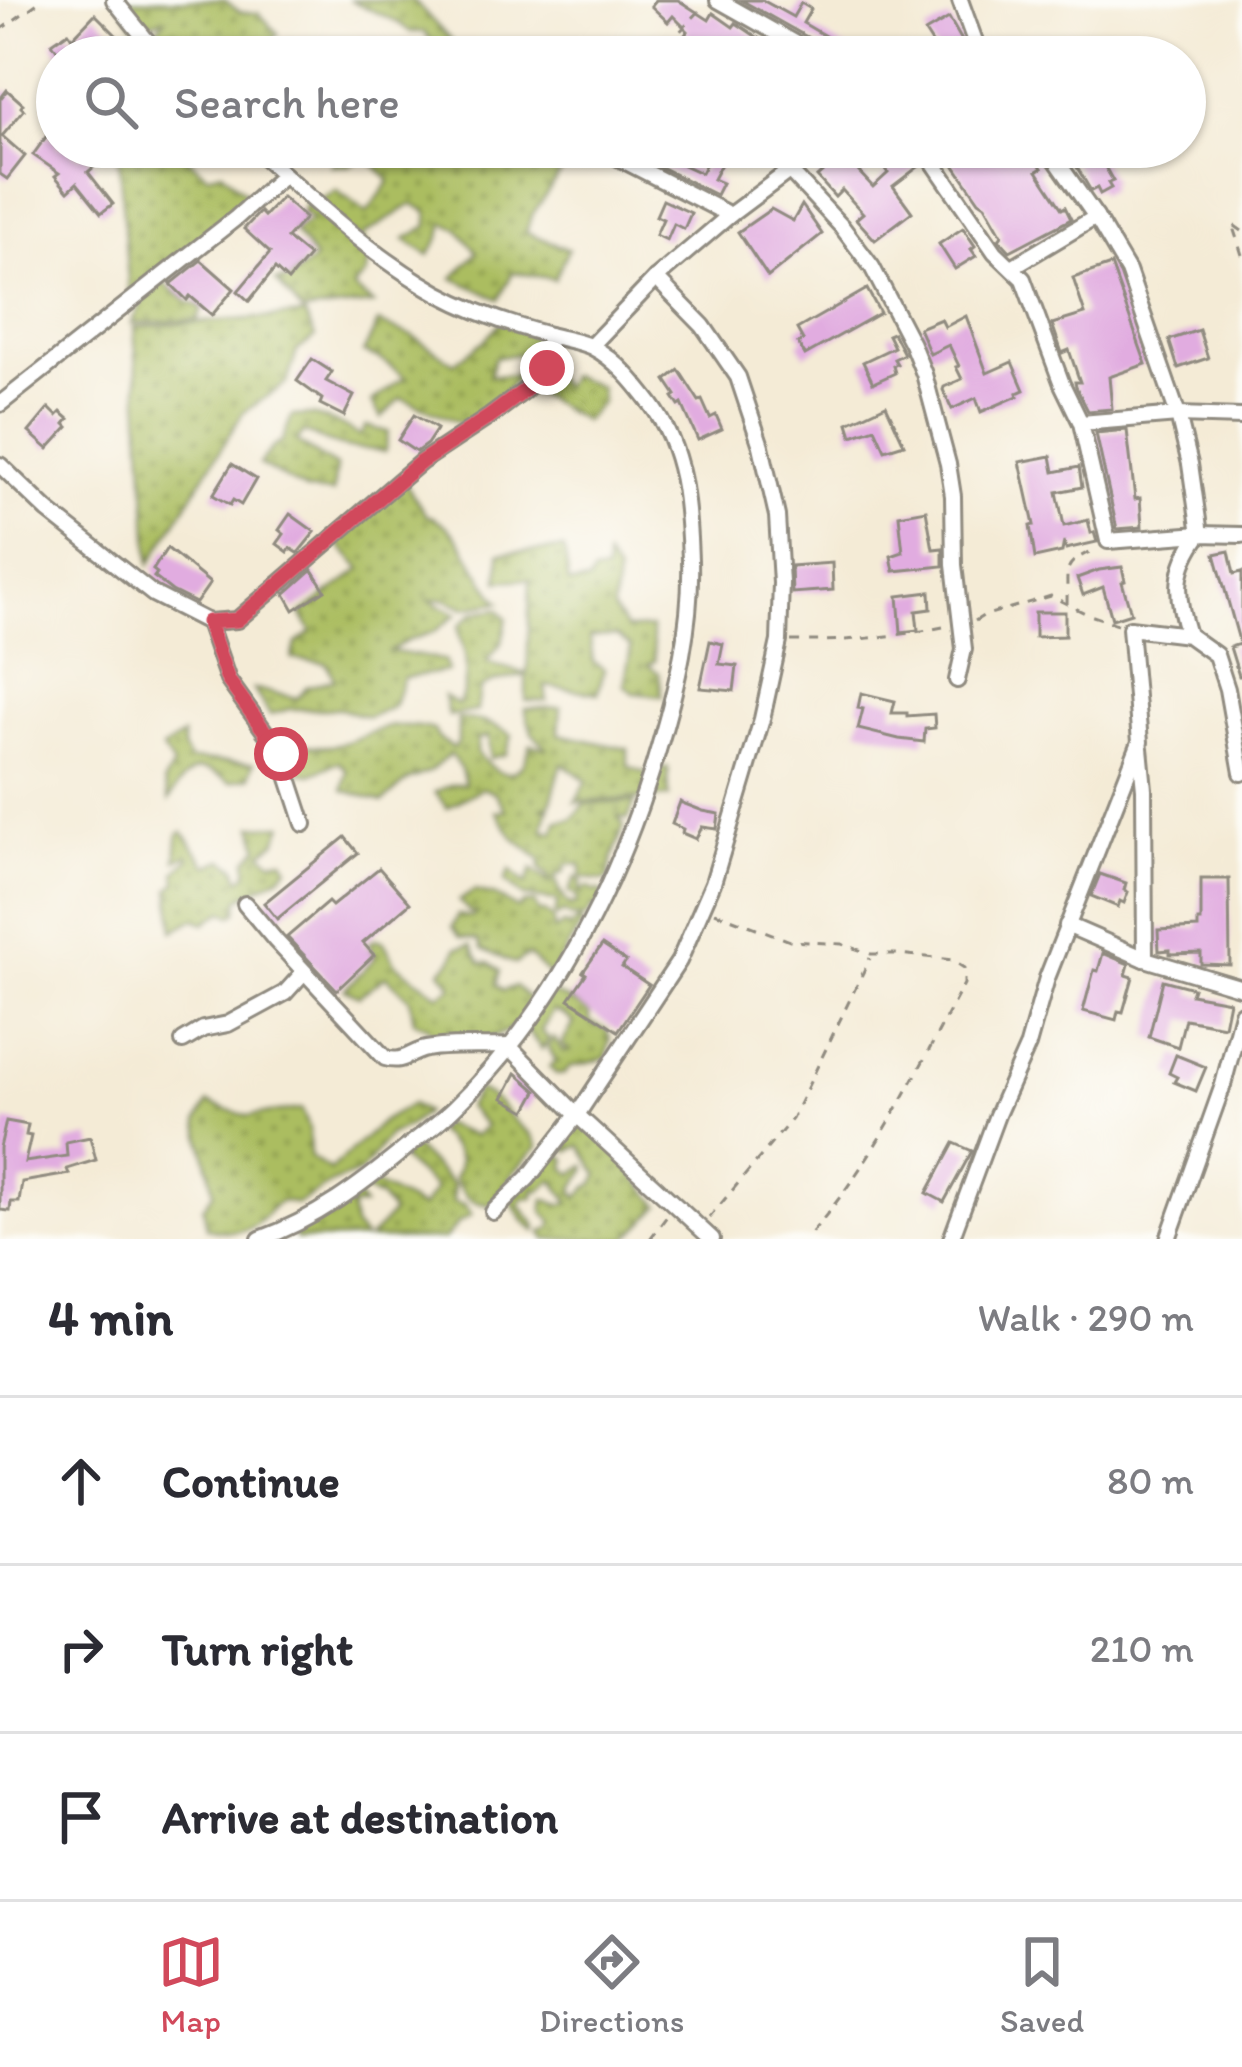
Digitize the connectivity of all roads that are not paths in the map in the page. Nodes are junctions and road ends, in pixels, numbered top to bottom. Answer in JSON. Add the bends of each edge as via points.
{"nodes":[{"id":1,"x":114,"y":0,"type":"edge"},
{"id":2,"x":714,"y":0,"type":"edge"},
{"id":3,"x":959,"y":0,"type":"edge"},
{"id":4,"x":143,"y":36,"type":"edge"},
{"id":5,"x":780,"y":36,"type":"edge"},
{"id":6,"x":974,"y":36,"type":"edge"},
{"id":7,"x":276,"y":168,"type":"edge"},
{"id":8,"x":639,"y":168,"type":"edge"},
{"id":9,"x":792,"y":168,"type":"edge"},
{"id":10,"x":937,"y":168,"type":"edge"},
{"id":11,"x":1061,"y":168,"type":"edge"},
{"id":12,"x":789,"y":170,"type":"junction"},
{"id":13,"x":284,"y":175,"type":"junction"},
{"id":14,"x":730,"y":214,"type":"junction"},
{"id":15,"x":1096,"y":218,"type":"junction"},
{"id":16,"x":1012,"y":266,"type":"junction"},
{"id":17,"x":656,"y":278,"type":"junction"},
{"id":18,"x":549,"y":335,"type":"junction"},
{"id":19,"x":591,"y":346,"type":"junction"},
{"id":20,"x":0,"y":404,"type":"edge"},
{"id":21,"x":1178,"y":415,"type":"junction"},
{"id":22,"x":1242,"y":417,"type":"edge"},
{"id":23,"x":1081,"y":423,"type":"junction"},
{"id":24,"x":0,"y":465,"type":"edge"},
{"id":25,"x":1200,"y":534,"type":"junction"},
{"id":26,"x":1242,"y":535,"type":"edge"},
{"id":27,"x":208,"y":622,"type":"junction"},
{"id":28,"x":1188,"y":635,"type":"junction"},
{"id":29,"x":957,"y":680,"type":"dead end"},
{"id":30,"x":1235,"y":690,"type":"edge"},
{"id":31,"x":1140,"y":742,"type":"junction"},
{"id":32,"x":1242,"y":772,"type":"edge"},
{"id":33,"x":304,"y":824,"type":"dead end"},
{"id":34,"x":245,"y":904,"type":"dead end"},
{"id":35,"x":1067,"y":925,"type":"junction"},
{"id":36,"x":1145,"y":959,"type":"junction"},
{"id":37,"x":304,"y":972,"type":"junction"},
{"id":38,"x":1242,"y":988,"type":"edge"},
{"id":39,"x":1242,"y":1013,"type":"edge"},
{"id":40,"x":183,"y":1040,"type":"dead end"},
{"id":41,"x":509,"y":1046,"type":"junction"},
{"id":42,"x":577,"y":1115,"type":"junction"},
{"id":43,"x":494,"y":1212,"type":"dead end"},
{"id":44,"x":706,"y":1233,"type":"edge"},
{"id":45,"x":260,"y":1239,"type":"edge"},
{"id":46,"x":951,"y":1239,"type":"edge"},
{"id":47,"x":1168,"y":1239,"type":"edge"}],
"edges":[{"from":1,"to":4,"type":"street"},
{"from":2,"to":5,"type":"street"},
{"from":3,"to":6,"type":"street"},
{"from":7,"to":13,"type":"street"},
{"from":8,"to":14,"type":"street"},
{"from":9,"to":12,"type":"street"},
{"from":10,"to":16,"type":"street"},
{"from":11,"to":15,"type":"street"},
{"from":12,"to":14,"type":"street"},
{"from":12,"to":29,"type":"street","via":[[872,267],[924,374],[953,496],[964,649]]},
{"from":13,"to":18,"type":"street","via":[[411,277],[473,310]]},
{"from":13,"to":20,"type":"street"},
{"from":14,"to":17,"type":"street"},
{"from":15,"to":16,"type":"street"},
{"from":15,"to":21,"type":"street","via":[[1128,272]]},
{"from":16,"to":23,"type":"street"},
{"from":17,"to":19,"type":"street"},
{"from":17,"to":42,"type":"street","via":[[704,326],[738,377],[777,516],[778,641],[703,907],[679,961]]},
{"from":18,"to":19,"type":"street"},
{"from":18,"to":27,"type":"street","via":[[547,368],[524,391],[421,462],[237,620]]},
{"from":19,"to":41,"type":"street","via":[[633,381],[673,441],[685,487],[689,614],[646,795],[606,894]]},
{"from":21,"to":22,"type":"street"},
{"from":21,"to":23,"type":"street"},
{"from":21,"to":25,"type":"street"},
{"from":23,"to":25,"type":"street","via":[[1108,541]]},
{"from":24,"to":27,"type":"street","via":[[153,593]]},
{"from":25,"to":26,"type":"street"},
{"from":25,"to":28,"type":"street","via":[[1178,574]]},
{"from":27,"to":33,"type":"street","via":[[228,680],[281,754]]},
{"from":28,"to":30,"type":"street","via":[[1216,655]]},
{"from":28,"to":31,"type":"street","via":[[1130,628]]},
{"from":30,"to":32,"type":"street"},
{"from":31,"to":35,"type":"street"},
{"from":31,"to":36,"type":"street"},
{"from":34,"to":37,"type":"street"},
{"from":35,"to":36,"type":"street"},
{"from":35,"to":46,"type":"street"},
{"from":36,"to":38,"type":"street"},
{"from":37,"to":40,"type":"street","via":[[285,993]]},
{"from":37,"to":41,"type":"street","via":[[386,1058]]},
{"from":39,"to":47,"type":"street"},
{"from":41,"to":42,"type":"street"},
{"from":41,"to":45,"type":"street","via":[[451,1111],[361,1185]]},
{"from":42,"to":43,"type":"street"},
{"from":42,"to":44,"type":"street"}]}
